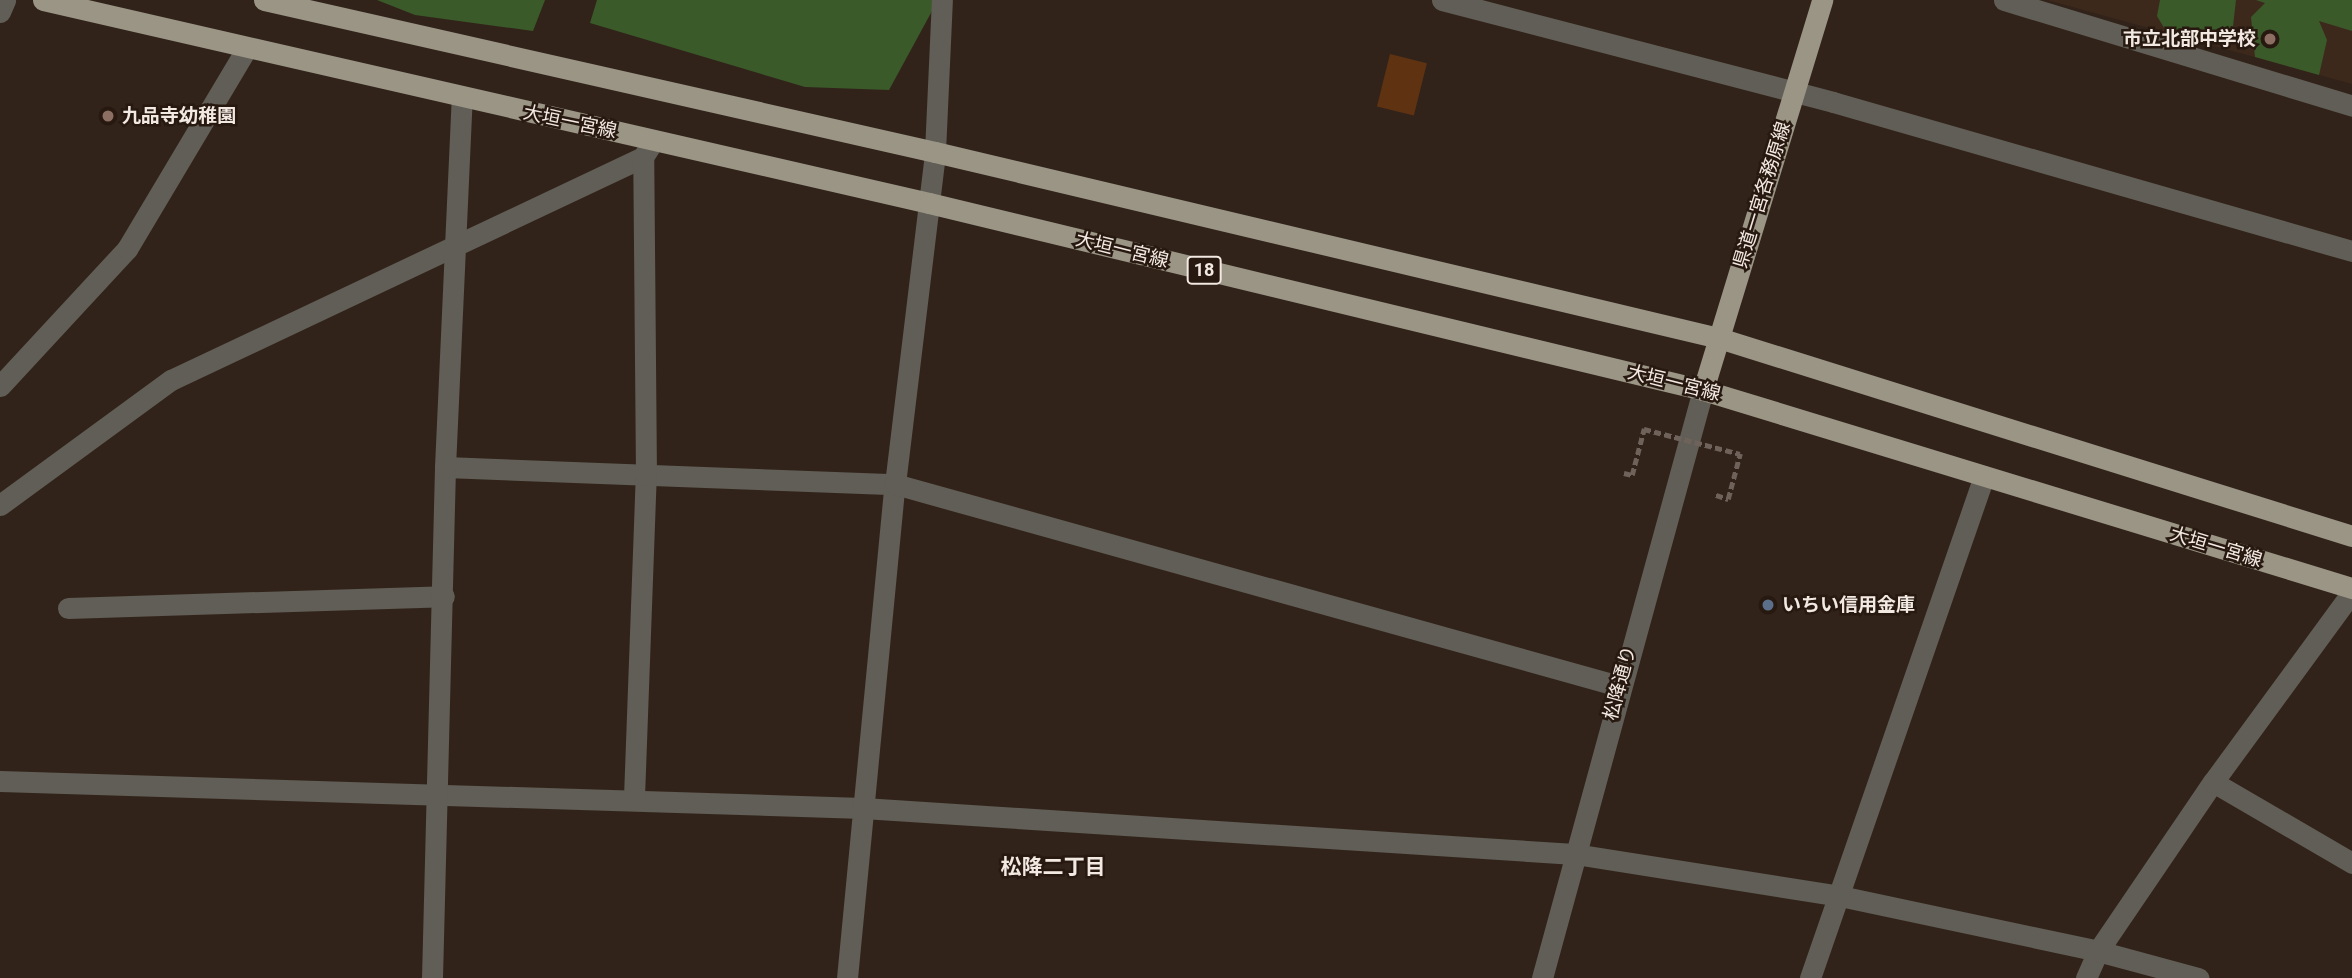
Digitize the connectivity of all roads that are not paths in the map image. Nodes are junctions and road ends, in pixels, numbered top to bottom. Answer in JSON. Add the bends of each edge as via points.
{"nodes":[{"id":1,"x":5,"y":0,"type":"edge"},
{"id":2,"x":43,"y":0,"type":"edge"},
{"id":3,"x":264,"y":0,"type":"edge"},
{"id":4,"x":942,"y":0,"type":"edge"},
{"id":5,"x":1442,"y":0,"type":"edge"},
{"id":6,"x":1822,"y":0,"type":"edge"},
{"id":7,"x":2004,"y":0,"type":"edge"},
{"id":8,"x":0,"y":12,"type":"edge"},
{"id":9,"x":246,"y":49,"type":"junction"},
{"id":10,"x":1793,"y":92,"type":"junction"},
{"id":11,"x":462,"y":99,"type":"junction"},
{"id":12,"x":2352,"y":106,"type":"edge"},
{"id":13,"x":648,"y":148,"type":"junction"},
{"id":14,"x":935,"y":152,"type":"junction"},
{"id":15,"x":929,"y":203,"type":"junction"},
{"id":16,"x":453,"y":245,"type":"junction"},
{"id":17,"x":2352,"y":251,"type":"edge"},
{"id":18,"x":1718,"y":338,"type":"junction"},
{"id":19,"x":0,"y":386,"type":"edge"},
{"id":20,"x":1703,"y":390,"type":"junction"},
{"id":21,"x":445,"y":467,"type":"junction"},
{"id":22,"x":646,"y":475,"type":"junction"},
{"id":23,"x":1984,"y":476,"type":"junction"},
{"id":24,"x":894,"y":484,"type":"junction"},
{"id":25,"x":0,"y":505,"type":"edge"},
{"id":26,"x":2352,"y":536,"type":"edge"},
{"id":27,"x":2352,"y":590,"type":"edge"},
{"id":28,"x":444,"y":596,"type":"junction"},
{"id":29,"x":68,"y":608,"type":"dead end"},
{"id":30,"x":1619,"y":686,"type":"junction"},
{"id":31,"x":0,"y":782,"type":"edge"},
{"id":32,"x":2213,"y":782,"type":"junction"},
{"id":33,"x":438,"y":794,"type":"junction"},
{"id":34,"x":635,"y":797,"type":"junction"},
{"id":35,"x":863,"y":808,"type":"junction"},
{"id":36,"x":1575,"y":854,"type":"junction"},
{"id":37,"x":2352,"y":863,"type":"edge"},
{"id":38,"x":1840,"y":897,"type":"junction"},
{"id":39,"x":2098,"y":951,"type":"junction"},
{"id":40,"x":432,"y":978,"type":"edge"},
{"id":41,"x":847,"y":978,"type":"edge"},
{"id":42,"x":1542,"y":978,"type":"edge"},
{"id":43,"x":1811,"y":978,"type":"edge"},
{"id":44,"x":2086,"y":978,"type":"edge"},
{"id":45,"x":2198,"y":978,"type":"edge"}],
"edges":[{"from":1,"to":8,"type":"street"},
{"from":2,"to":9,"type":"main road","name":"大垣一宮線","number":"18"},
{"from":3,"to":14,"type":"main road"},
{"from":4,"to":14,"type":"street"},
{"from":5,"to":10,"type":"street"},
{"from":6,"to":10,"type":"main road","name":"県道一宮各務原線"},
{"from":7,"to":12,"type":"street"},
{"from":9,"to":11,"type":"main road","name":"大垣一宮線","number":"18"},
{"from":9,"to":19,"type":"street","via":[[127,249]]},
{"from":10,"to":17,"type":"street"},
{"from":10,"to":18,"type":"main road","name":"県道一宮各務原線"},
{"from":11,"to":13,"type":"main road","name":"大垣一宮線","number":"18"},
{"from":11,"to":16,"type":"street"},
{"from":13,"to":15,"type":"main road","name":"大垣一宮線","number":"18"},
{"from":13,"to":16,"type":"street"},
{"from":13,"to":22,"type":"street"},
{"from":14,"to":15,"type":"street"},
{"from":14,"to":18,"type":"main road"},
{"from":15,"to":20,"type":"main road","name":"大垣一宮線","number":"18"},
{"from":15,"to":24,"type":"street"},
{"from":16,"to":21,"type":"street"},
{"from":16,"to":25,"type":"street","via":[[171,380]]},
{"from":18,"to":20,"type":"main road","name":"県道一宮各務原線"},
{"from":18,"to":26,"type":"main road"},
{"from":20,"to":23,"type":"main road","name":"大垣一宮線","number":"18"},
{"from":20,"to":30,"type":"street","name":"松降通り"},
{"from":21,"to":22,"type":"street"},
{"from":21,"to":28,"type":"street"},
{"from":22,"to":24,"type":"street"},
{"from":22,"to":34,"type":"street"},
{"from":23,"to":27,"type":"main road","name":"大垣一宮線","number":"18"},
{"from":23,"to":38,"type":"street"},
{"from":24,"to":30,"type":"street"},
{"from":24,"to":35,"type":"street"},
{"from":27,"to":32,"type":"street"},
{"from":28,"to":29,"type":"street"},
{"from":28,"to":33,"type":"street"},
{"from":30,"to":36,"type":"street","name":"松降通り"},
{"from":31,"to":33,"type":"street"},
{"from":32,"to":37,"type":"street"},
{"from":32,"to":39,"type":"street"},
{"from":33,"to":34,"type":"street"},
{"from":33,"to":40,"type":"street"},
{"from":34,"to":35,"type":"street"},
{"from":35,"to":36,"type":"street"},
{"from":35,"to":41,"type":"street"},
{"from":36,"to":38,"type":"street"},
{"from":36,"to":42,"type":"street","name":"松降通り"},
{"from":38,"to":39,"type":"street"},
{"from":38,"to":43,"type":"street"},
{"from":39,"to":44,"type":"street"},
{"from":39,"to":45,"type":"street"}]}
